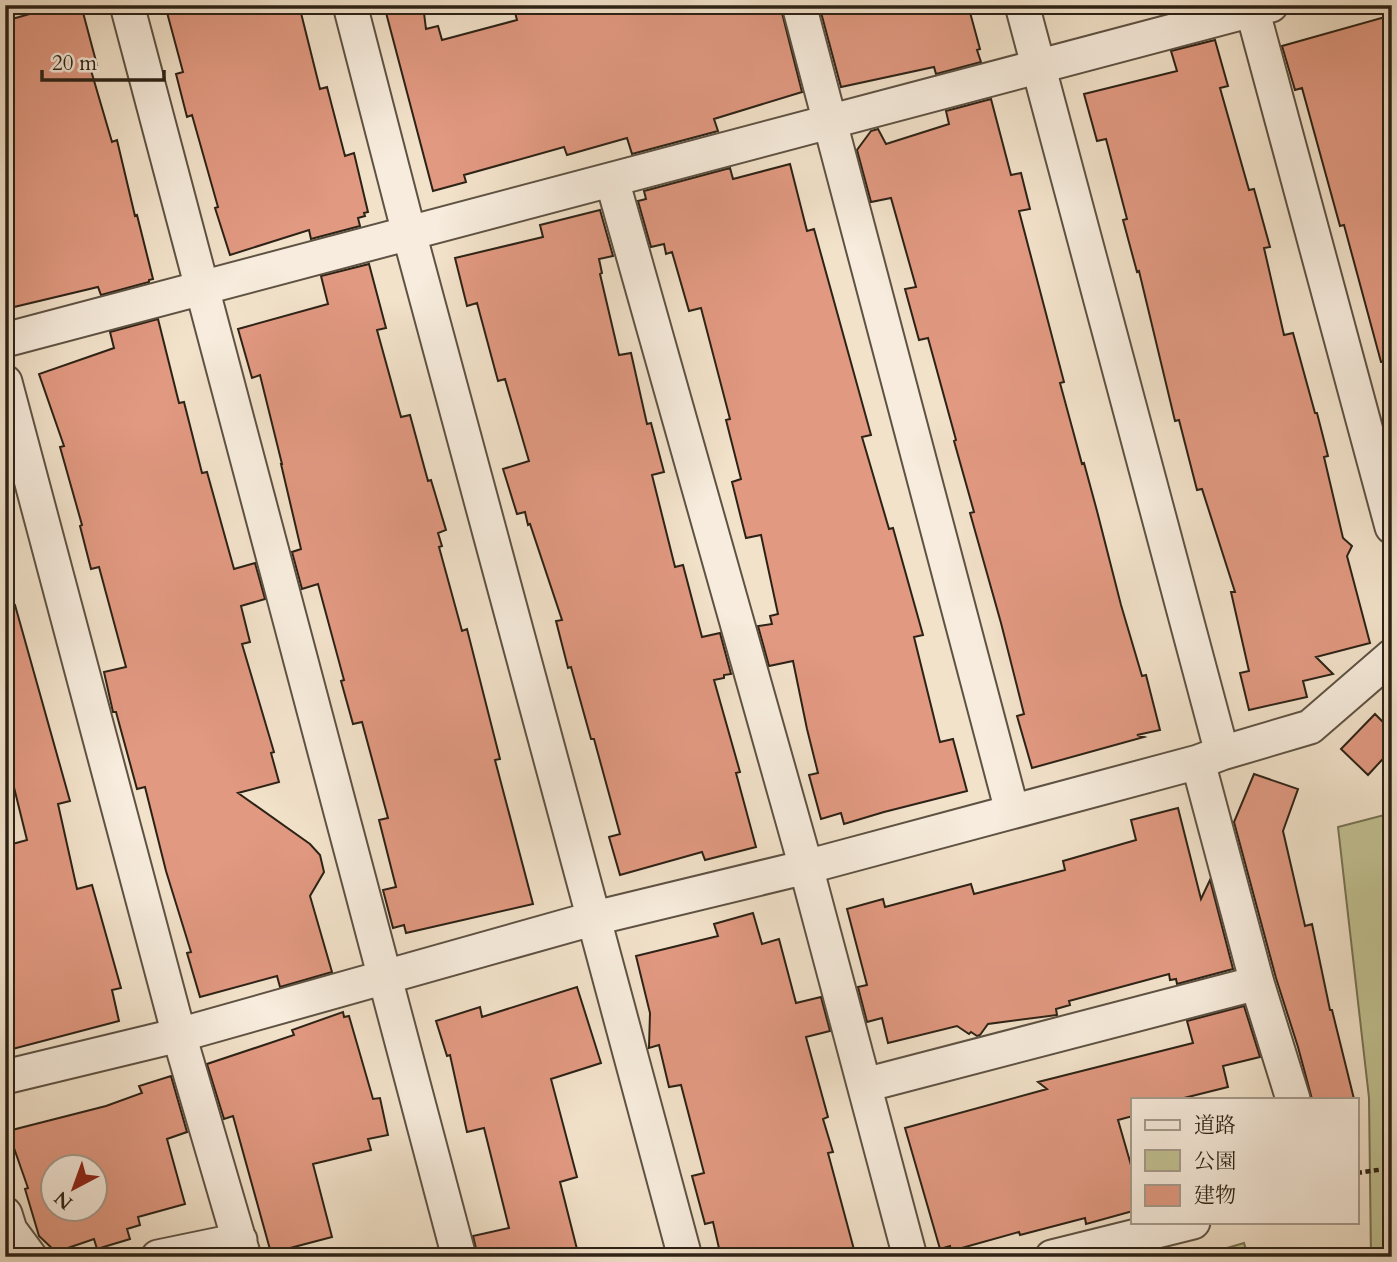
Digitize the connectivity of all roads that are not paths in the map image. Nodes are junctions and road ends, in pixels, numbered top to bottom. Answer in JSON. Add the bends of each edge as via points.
{"nodes":[{"id":1,"x":127,"y":5,"type":"edge"},
{"id":2,"x":799,"y":5,"type":"edge"},
{"id":3,"x":1022,"y":5,"type":"edge"},
{"id":4,"x":351,"y":6,"type":"edge"},
{"id":5,"x":1258,"y":7,"type":"edge"},
{"id":6,"x":1038,"y":67,"type":"junction"},
{"id":7,"x":829,"y":122,"type":"junction"},
{"id":8,"x":612,"y":180,"type":"junction"},
{"id":9,"x":409,"y":233,"type":"junction"},
{"id":10,"x":202,"y":288,"type":"junction"},
{"id":11,"x":5,"y":340,"type":"edge"},
{"id":12,"x":5,"y":382,"type":"edge"},
{"id":13,"x":1392,"y":527,"type":"edge"},
{"id":14,"x":1392,"y":656,"type":"edge"},
{"id":15,"x":1210,"y":757,"type":"junction"},
{"id":16,"x":1012,"y":811,"type":"junction"},
{"id":17,"x":806,"y":867,"type":"junction"},
{"id":18,"x":595,"y":918,"type":"junction"},
{"id":19,"x":384,"y":977,"type":"junction"},
{"id":20,"x":1258,"y":983,"type":"junction"},
{"id":21,"x":179,"y":1035,"type":"junction"},
{"id":22,"x":5,"y":1077,"type":"edge"},
{"id":23,"x":865,"y":1085,"type":"junction"},
{"id":24,"x":1293,"y":1098,"type":"edge"},
{"id":25,"x":5,"y":1214,"type":"edge"},
{"id":26,"x":1185,"y":1224,"type":"edge"},
{"id":27,"x":242,"y":1248,"type":"edge"},
{"id":28,"x":30,"y":1257,"type":"edge"},
{"id":29,"x":158,"y":1257,"type":"edge"},
{"id":30,"x":459,"y":1257,"type":"edge"},
{"id":31,"x":685,"y":1257,"type":"edge"},
{"id":32,"x":910,"y":1257,"type":"edge"},
{"id":33,"x":1052,"y":1257,"type":"edge"}],
"edges":[{"from":1,"to":10,"type":"street"},
{"from":2,"to":7,"type":"street"},
{"from":3,"to":6,"type":"street"},
{"from":4,"to":9,"type":"street"},
{"from":5,"to":6,"type":"street"},
{"from":5,"to":13,"type":"street"},
{"from":6,"to":7,"type":"street"},
{"from":6,"to":15,"type":"street"},
{"from":7,"to":8,"type":"street"},
{"from":7,"to":16,"type":"street"},
{"from":8,"to":9,"type":"street"},
{"from":8,"to":17,"type":"street"},
{"from":9,"to":10,"type":"street"},
{"from":9,"to":18,"type":"street"},
{"from":10,"to":11,"type":"street"},
{"from":10,"to":19,"type":"street"},
{"from":12,"to":21,"type":"street"},
{"from":14,"to":15,"type":"street","via":[[1310,727]]},
{"from":15,"to":16,"type":"street"},
{"from":15,"to":20,"type":"street"},
{"from":16,"to":17,"type":"street"},
{"from":17,"to":18,"type":"street"},
{"from":17,"to":23,"type":"street"},
{"from":18,"to":19,"type":"street"},
{"from":18,"to":31,"type":"street"},
{"from":19,"to":21,"type":"street"},
{"from":19,"to":30,"type":"street"},
{"from":20,"to":23,"type":"street"},
{"from":20,"to":24,"type":"street"},
{"from":21,"to":22,"type":"street"},
{"from":21,"to":27,"type":"street"},
{"from":23,"to":32,"type":"street"},
{"from":25,"to":28,"type":"street","via":[[9,1230]]},
{"from":26,"to":33,"type":"street"},
{"from":27,"to":29,"type":"street"}]}
